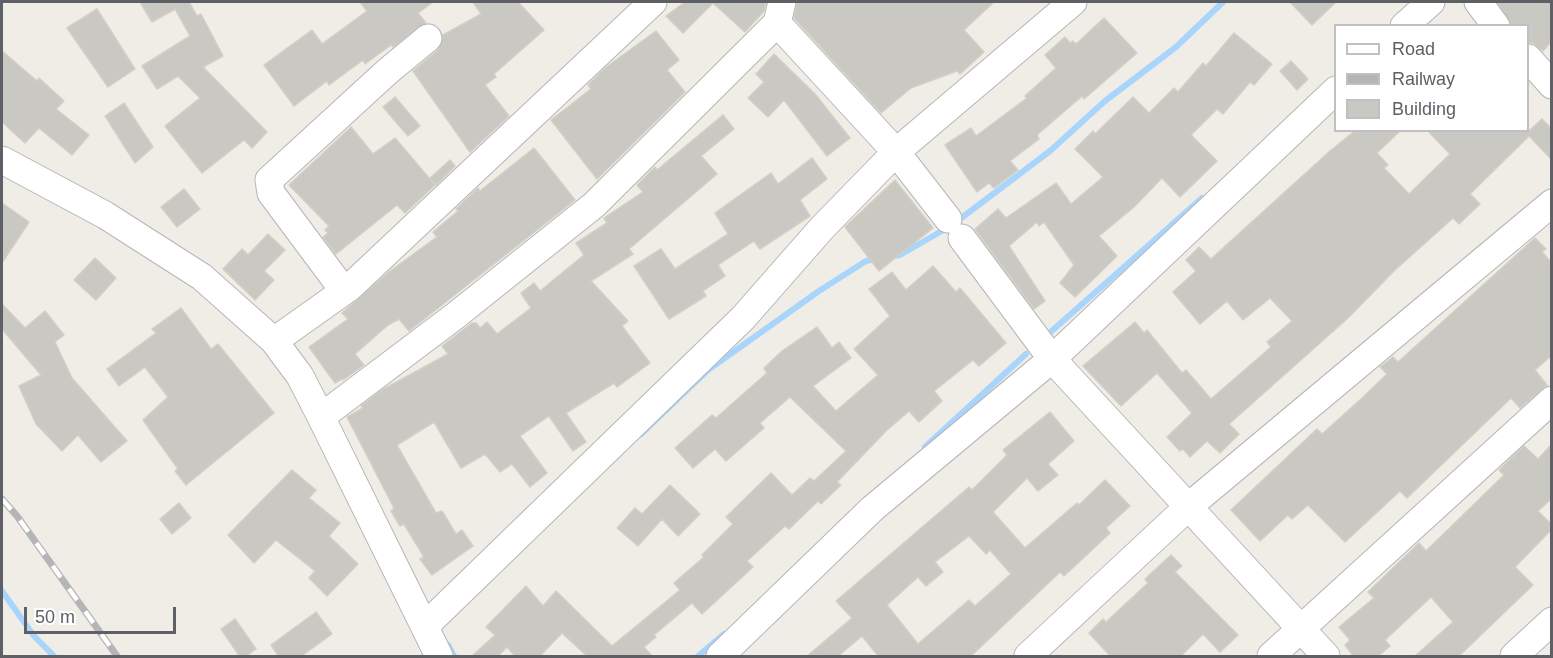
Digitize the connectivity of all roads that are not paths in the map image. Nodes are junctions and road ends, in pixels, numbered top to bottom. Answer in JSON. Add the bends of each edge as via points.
{"nodes":[{"id":1,"x":653,"y":2,"type":"edge"},
{"id":2,"x":1074,"y":2,"type":"edge"},
{"id":3,"x":1431,"y":2,"type":"edge"},
{"id":4,"x":1478,"y":2,"type":"edge"},
{"id":5,"x":780,"y":12,"type":"edge"},
{"id":6,"x":1406,"y":24,"type":"edge"},
{"id":7,"x":1494,"y":24,"type":"edge"},
{"id":8,"x":428,"y":39,"type":"dead end"},
{"id":9,"x":1529,"y":60,"type":"edge"},
{"id":10,"x":1551,"y":85,"type":"edge"},
{"id":11,"x":1334,"y":91,"type":"edge"},
{"id":12,"x":896,"y":152,"type":"junction"},
{"id":13,"x":2,"y":159,"type":"edge"},
{"id":14,"x":1551,"y":203,"type":"edge"},
{"id":15,"x":344,"y":291,"type":"junction"},
{"id":16,"x":274,"y":341,"type":"junction"},
{"id":17,"x":1052,"y":359,"type":"junction"},
{"id":18,"x":1551,"y":400,"type":"edge"},
{"id":19,"x":321,"y":417,"type":"junction"},
{"id":20,"x":1188,"y":507,"type":"junction"},
{"id":21,"x":1551,"y":621,"type":"edge"},
{"id":22,"x":425,"y":626,"type":"junction"},
{"id":23,"x":1301,"y":629,"type":"junction"},
{"id":24,"x":439,"y":657,"type":"edge"},
{"id":25,"x":720,"y":657,"type":"edge"},
{"id":26,"x":1028,"y":657,"type":"edge"},
{"id":27,"x":1271,"y":657,"type":"edge"},
{"id":28,"x":1326,"y":657,"type":"edge"},
{"id":29,"x":1514,"y":657,"type":"edge"}],
"edges":[{"from":1,"to":15,"type":"street"},
{"from":2,"to":12,"type":"street"},
{"from":3,"to":6,"type":"street"},
{"from":4,"to":7,"type":"street"},
{"from":5,"to":12,"type":"street"},
{"from":5,"to":19,"type":"street","via":[[594,206]]},
{"from":8,"to":15,"type":"street","via":[[269,180],[271,193]]},
{"from":9,"to":10,"type":"street"},
{"from":11,"to":17,"type":"street"},
{"from":12,"to":17,"type":"street"},
{"from":12,"to":22,"type":"street","via":[[743,318]]},
{"from":13,"to":16,"type":"street","via":[[105,215],[202,277]]},
{"from":14,"to":20,"type":"street"},
{"from":15,"to":16,"type":"street"},
{"from":16,"to":19,"type":"street","via":[[300,376]]},
{"from":17,"to":20,"type":"street"},
{"from":17,"to":25,"type":"street","via":[[872,509]]},
{"from":18,"to":23,"type":"street"},
{"from":19,"to":22,"type":"street"},
{"from":20,"to":23,"type":"street"},
{"from":20,"to":26,"type":"street"},
{"from":21,"to":29,"type":"street"},
{"from":22,"to":24,"type":"street"},
{"from":23,"to":27,"type":"street"},
{"from":23,"to":28,"type":"street"}]}
